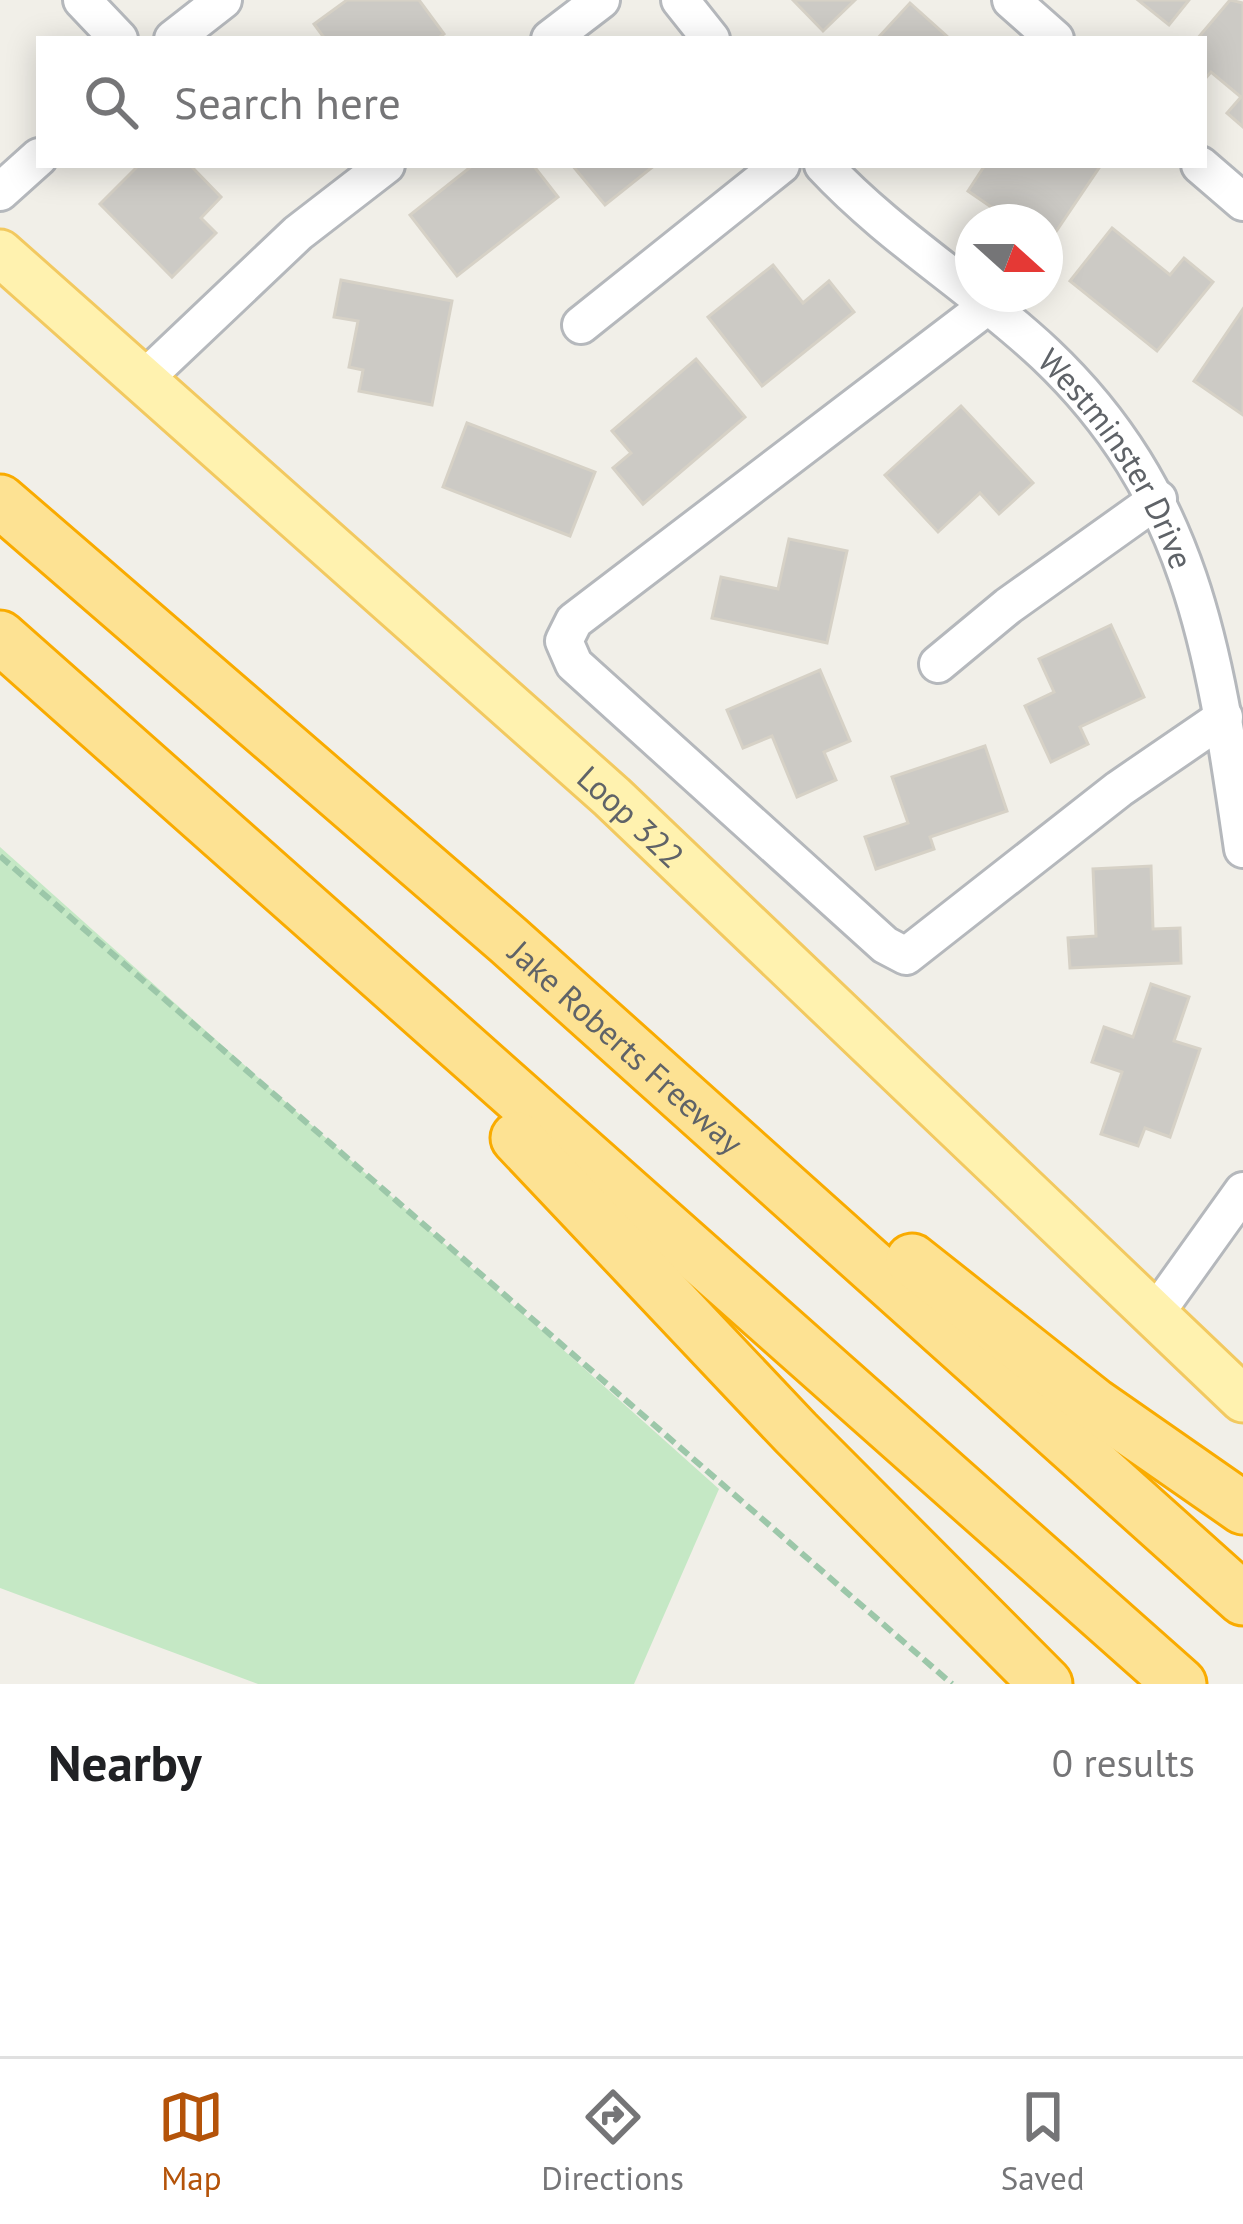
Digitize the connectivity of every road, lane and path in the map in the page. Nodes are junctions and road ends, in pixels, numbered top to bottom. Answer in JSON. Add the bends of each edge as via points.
{"nodes":[{"id":1,"x":82,"y":0,"type":"edge"},
{"id":2,"x":223,"y":0,"type":"edge"},
{"id":3,"x":601,"y":0,"type":"edge"},
{"id":4,"x":680,"y":0,"type":"edge"},
{"id":5,"x":1011,"y":0,"type":"edge"},
{"id":6,"x":116,"y":36,"type":"edge"},
{"id":7,"x":176,"y":36,"type":"edge"},
{"id":8,"x":554,"y":36,"type":"edge"},
{"id":9,"x":709,"y":36,"type":"edge"},
{"id":10,"x":1052,"y":36,"type":"edge"},
{"id":11,"x":36,"y":160,"type":"edge"},
{"id":12,"x":382,"y":168,"type":"edge"},
{"id":13,"x":777,"y":168,"type":"edge"},
{"id":14,"x":827,"y":168,"type":"edge"},
{"id":15,"x":1203,"y":168,"type":"edge"},
{"id":16,"x":0,"y":192,"type":"edge"},
{"id":17,"x":1243,"y":202,"type":"edge"},
{"id":18,"x":0,"y":254,"type":"edge"},
{"id":19,"x":955,"y":282,"type":"edge"},
{"id":20,"x":979,"y":312,"type":"edge"},
{"id":21,"x":992,"y":312,"type":"edge"},
{"id":22,"x":581,"y":325,"type":"dead end"},
{"id":23,"x":143,"y":380,"type":"junction"},
{"id":24,"x":1158,"y":499,"type":"junction"},
{"id":25,"x":0,"y":501,"type":"edge"},
{"id":26,"x":0,"y":638,"type":"edge"},
{"id":27,"x":938,"y":664,"type":"dead end"},
{"id":28,"x":1224,"y":717,"type":"junction"},
{"id":29,"x":192,"y":808,"type":"junction"},
{"id":30,"x":1243,"y":849,"type":"edge"},
{"id":31,"x":0,"y":856,"type":"edge"},
{"id":32,"x":508,"y":940,"type":"junction"},
{"id":33,"x":1243,"y":1191,"type":"edge"},
{"id":34,"x":1155,"y":1314,"type":"junction"},
{"id":35,"x":1243,"y":1399,"type":"edge"},
{"id":36,"x":1243,"y":1508,"type":"edge"},
{"id":37,"x":1243,"y":1599,"type":"edge"},
{"id":38,"x":952,"y":1684,"type":"edge"},
{"id":39,"x":1046,"y":1684,"type":"edge"},
{"id":40,"x":1180,"y":1684,"type":"edge"}],
"edges":[{"from":1,"to":6,"type":"street"},
{"from":2,"to":7,"type":"street"},
{"from":3,"to":8,"type":"street"},
{"from":4,"to":9,"type":"street"},
{"from":5,"to":10,"type":"street"},
{"from":11,"to":16,"type":"street"},
{"from":12,"to":23,"type":"street","via":[[298,233]]},
{"from":13,"to":22,"type":"street"},
{"from":14,"to":19,"type":"street","name":"Westminster Drive"},
{"from":15,"to":17,"type":"street"},
{"from":18,"to":23,"type":"main road","name":"Loop 322"},
{"from":20,"to":28,"type":"street","via":[[574,621],[564,641],[574,664],[906,956]]},
{"from":21,"to":24,"type":"street","name":"Westminster Drive","via":[[1045,354]]},
{"from":23,"to":34,"type":"main road","name":"Loop 322","via":[[612,796]]},
{"from":24,"to":27,"type":"street"},
{"from":24,"to":28,"type":"street","name":"Westminster Drive","via":[[1199,604]]},
{"from":25,"to":32,"type":"highway","name":"Jake Roberts Freeway"},
{"from":26,"to":29,"type":"highway"},
{"from":28,"to":30,"type":"street","name":"Westminster Drive"},
{"from":29,"to":39,"type":"highway"},
{"from":29,"to":40,"type":"highway"},
{"from":31,"to":38,"type":"path"},
{"from":32,"to":36,"type":"highway","via":[[1095,1405]]},
{"from":32,"to":37,"type":"highway","name":"Jake Roberts Freeway"},
{"from":33,"to":34,"type":"street"},
{"from":34,"to":35,"type":"main road","name":"Loop 322"}]}
